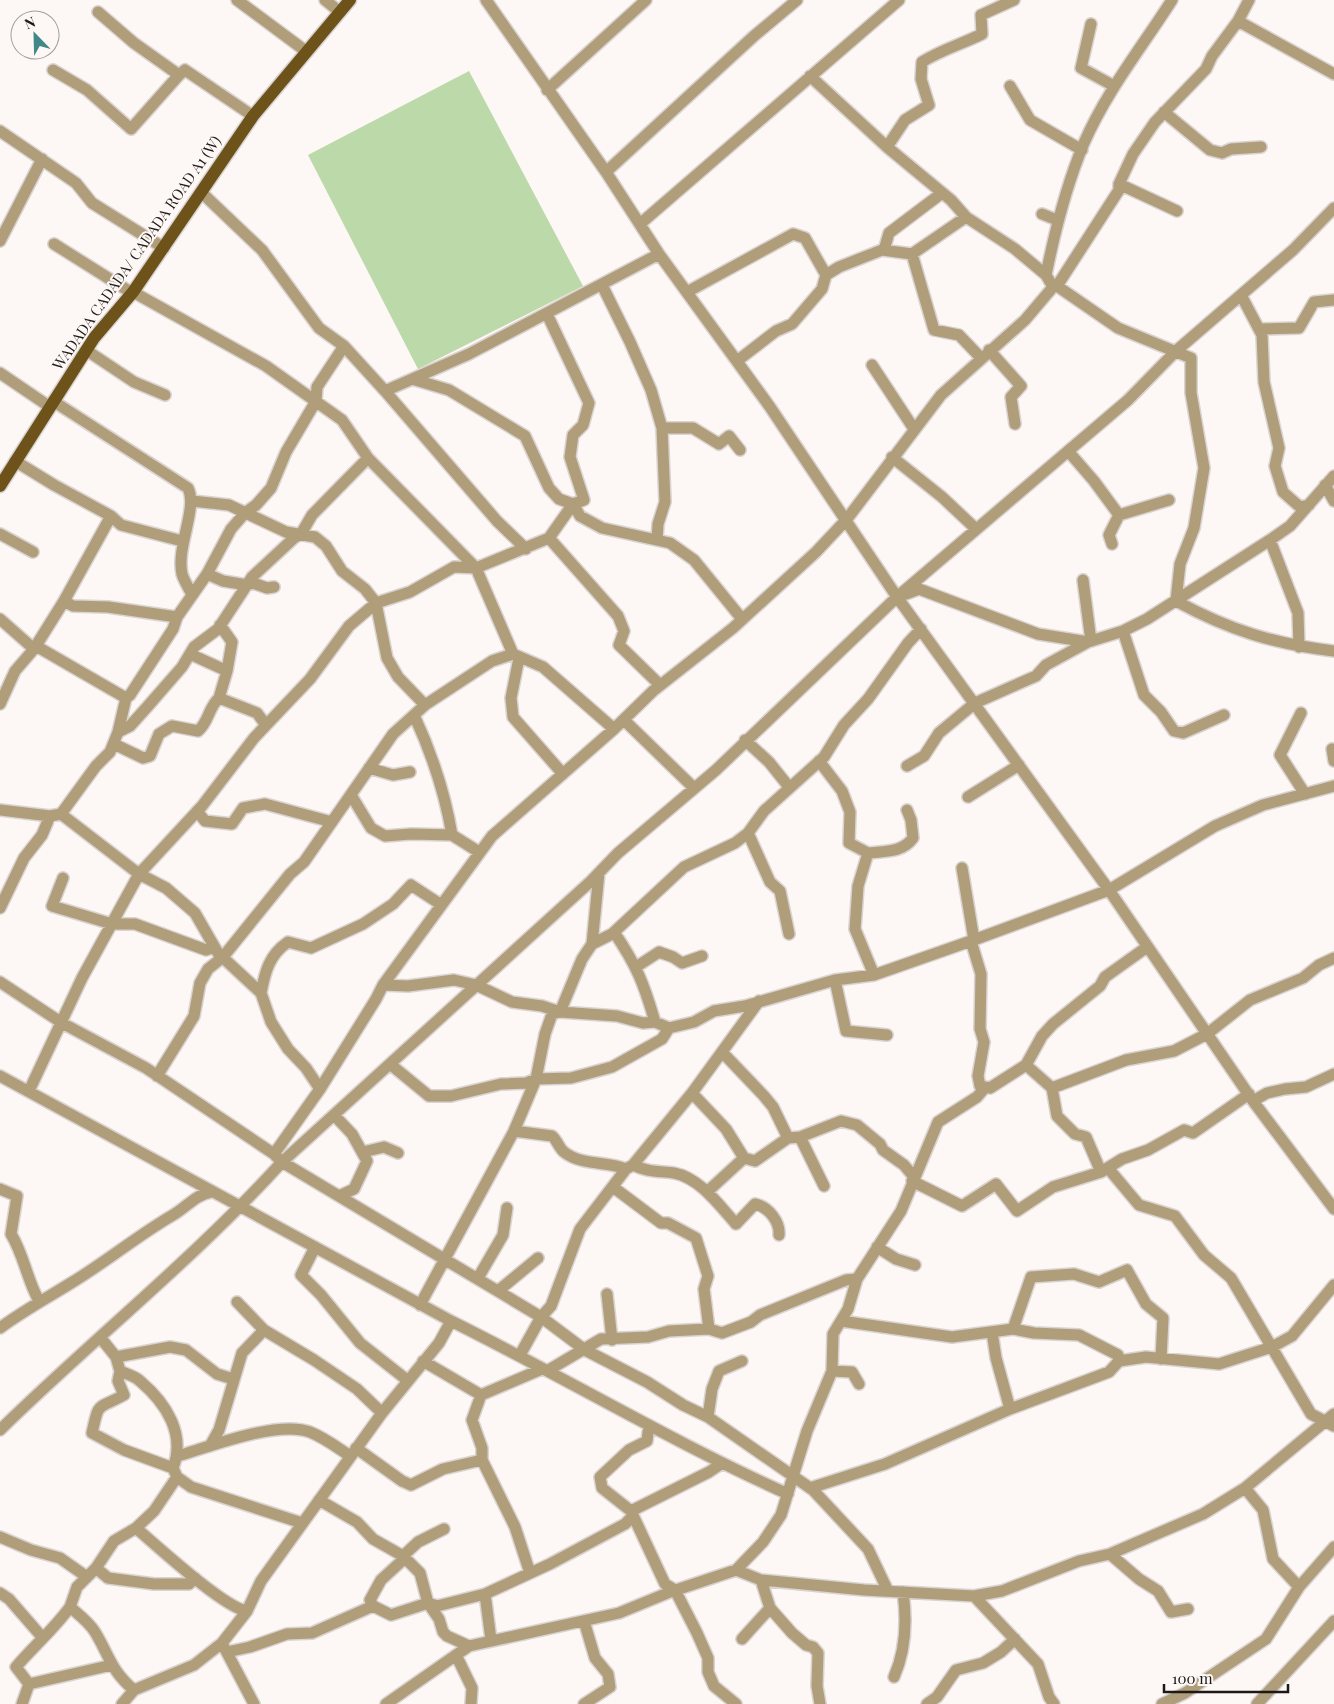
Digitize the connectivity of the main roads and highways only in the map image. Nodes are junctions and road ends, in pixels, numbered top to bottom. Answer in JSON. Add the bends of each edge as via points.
{"nodes":[{"id":1,"x":350,"y":0,"type":"edge"},
{"id":2,"x":0,"y":486,"type":"edge"}],
"edges":[{"from":1,"to":2,"type":"main road","name":"WADADA CADADA/ CADADA ROAD A1 (W)","via":[[252,116],[133,292],[86,350]]}]}
